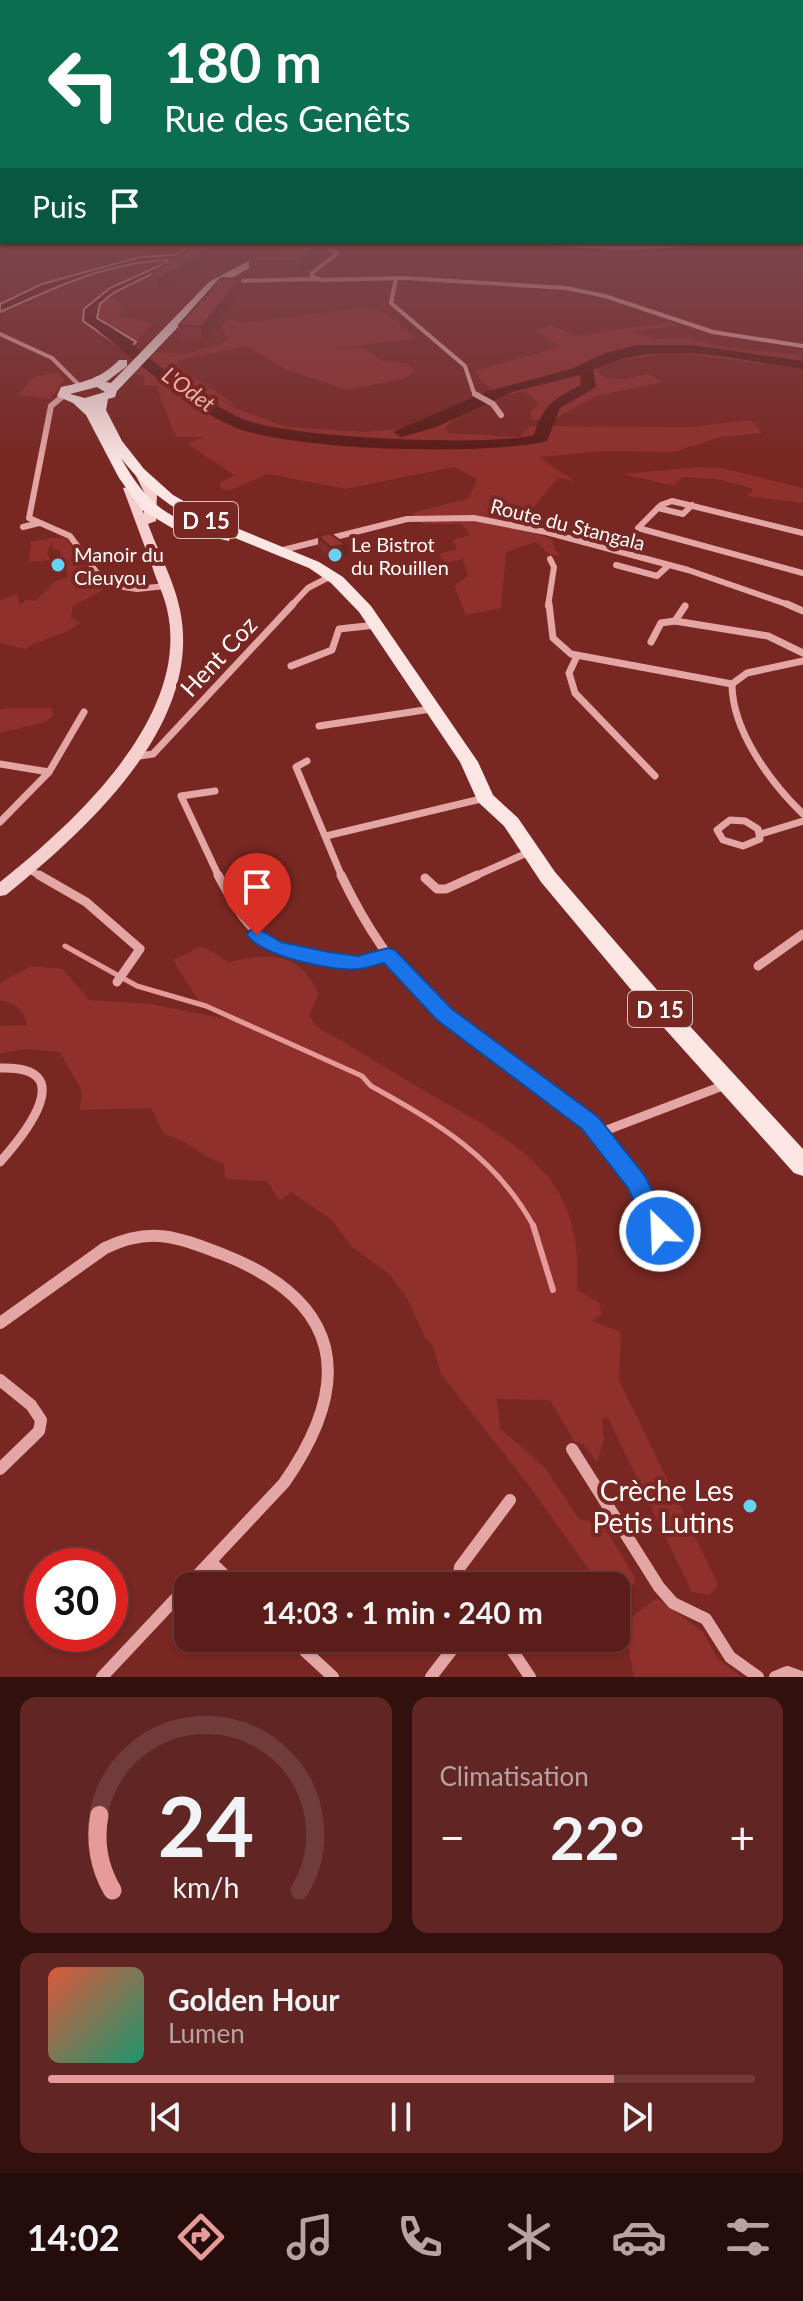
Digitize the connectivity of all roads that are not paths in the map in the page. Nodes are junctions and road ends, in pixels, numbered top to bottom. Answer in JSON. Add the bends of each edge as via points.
{"nodes":[{"id":1,"x":179,"y":309,"type":"edge"},
{"id":2,"x":186,"y":309,"type":"edge"},
{"id":3,"x":398,"y":309,"type":"edge"},
{"id":4,"x":645,"y":309,"type":"edge"},
{"id":5,"x":0,"y":334,"type":"edge"},
{"id":6,"x":803,"y":346,"type":"edge"},
{"id":7,"x":143,"y":348,"type":"junction"},
{"id":8,"x":133,"y":359,"type":"junction"},
{"id":9,"x":93,"y":383,"type":"junction"},
{"id":10,"x":78,"y":384,"type":"junction"},
{"id":11,"x":107,"y":394,"type":"junction"},
{"id":12,"x":71,"y":400,"type":"junction"},
{"id":13,"x":52,"y":408,"type":"junction"},
{"id":14,"x":501,"y":415,"type":"dead end"},
{"id":15,"x":139,"y":472,"type":"junction"},
{"id":16,"x":129,"y":488,"type":"junction"},
{"id":17,"x":152,"y":513,"type":"junction"},
{"id":18,"x":40,"y":523,"type":"junction"},
{"id":19,"x":212,"y":523,"type":"junction"},
{"id":20,"x":23,"y":527,"type":"dead end"},
{"id":21,"x":189,"y":530,"type":"junction"},
{"id":22,"x":803,"y":533,"type":"edge"},
{"id":23,"x":147,"y":534,"type":"junction"},
{"id":24,"x":251,"y":544,"type":"junction"},
{"id":25,"x":319,"y":544,"type":"junction"},
{"id":26,"x":283,"y":550,"type":"junction"},
{"id":27,"x":299,"y":557,"type":"junction"},
{"id":28,"x":550,"y":559,"type":"dead end"},
{"id":29,"x":616,"y":565,"type":"dead end"},
{"id":30,"x":669,"y":565,"type":"junction"},
{"id":31,"x":803,"y":573,"type":"edge"},
{"id":32,"x":328,"y":578,"type":"junction"},
{"id":33,"x":166,"y":586,"type":"junction"},
{"id":34,"x":685,"y":606,"type":"dead end"},
{"id":35,"x":803,"y":611,"type":"edge"},
{"id":36,"x":675,"y":621,"type":"junction"},
{"id":37,"x":377,"y":625,"type":"junction"},
{"id":38,"x":651,"y":642,"type":"dead end"},
{"id":39,"x":803,"y":653,"type":"edge"},
{"id":40,"x":577,"y":656,"type":"junction"},
{"id":41,"x":803,"y":661,"type":"edge"},
{"id":42,"x":291,"y":666,"type":"dead end"},
{"id":43,"x":732,"y":684,"type":"junction"},
{"id":44,"x":431,"y":709,"type":"junction"},
{"id":45,"x":84,"y":712,"type":"dead end"},
{"id":46,"x":319,"y":726,"type":"dead end"},
{"id":47,"x":133,"y":757,"type":"junction"},
{"id":48,"x":307,"y":761,"type":"dead end"},
{"id":49,"x":0,"y":764,"type":"edge"},
{"id":50,"x":49,"y":772,"type":"junction"},
{"id":51,"x":655,"y":776,"type":"dead end"},
{"id":52,"x":215,"y":791,"type":"dead end"},
{"id":53,"x":480,"y":799,"type":"junction"},
{"id":54,"x":803,"y":814,"type":"edge"},
{"id":55,"x":803,"y":821,"type":"edge"},
{"id":56,"x":0,"y":822,"type":"edge"},
{"id":57,"x":761,"y":834,"type":"junction"},
{"id":58,"x":326,"y":836,"type":"junction"},
{"id":59,"x":527,"y":849,"type":"junction"},
{"id":60,"x":28,"y":869,"type":"junction"},
{"id":61,"x":425,"y":878,"type":"dead end"},
{"id":62,"x":0,"y":891,"type":"edge"},
{"id":63,"x":803,"y":934,"type":"edge"},
{"id":64,"x":388,"y":955,"type":"junction"},
{"id":65,"x":758,"y":966,"type":"dead end"},
{"id":66,"x":117,"y":982,"type":"dead end"},
{"id":67,"x":0,"y":1068,"type":"edge"},
{"id":68,"x":730,"y":1083,"type":"junction"},
{"id":69,"x":599,"y":1133,"type":"junction"},
{"id":70,"x":0,"y":1162,"type":"edge"},
{"id":71,"x":803,"y":1166,"type":"edge"},
{"id":72,"x":660,"y":1231,"type":"dead end"},
{"id":73,"x":0,"y":1323,"type":"edge"},
{"id":74,"x":0,"y":1380,"type":"edge"},
{"id":75,"x":572,"y":1449,"type":"dead end"},
{"id":76,"x":0,"y":1469,"type":"edge"},
{"id":77,"x":510,"y":1500,"type":"dead end"},
{"id":78,"x":211,"y":1562,"type":"junction"},
{"id":79,"x":221,"y":1572,"type":"edge"},
{"id":80,"x":459,"y":1572,"type":"edge"},
{"id":81,"x":306,"y":1652,"type":"edge"},
{"id":82,"x":450,"y":1652,"type":"edge"},
{"id":83,"x":513,"y":1652,"type":"edge"},
{"id":84,"x":102,"y":1677,"type":"edge"},
{"id":85,"x":333,"y":1677,"type":"edge"},
{"id":86,"x":431,"y":1677,"type":"edge"},
{"id":87,"x":530,"y":1677,"type":"edge"},
{"id":88,"x":758,"y":1677,"type":"edge"},
{"id":89,"x":775,"y":1677,"type":"edge"},
{"id":90,"x":801,"y":1677,"type":"edge"}],
"edges":[{"from":1,"to":7,"type":"main road"},
{"from":2,"to":7,"type":"main road"},
{"from":3,"to":14,"type":"street","via":[[465,366],[472,391]]},
{"from":4,"to":6,"type":"street","via":[[713,332]]},
{"from":5,"to":10,"type":"street","via":[[52,358]]},
{"from":7,"to":8,"type":"main road"},
{"from":8,"to":9,"type":"main road"},
{"from":8,"to":11,"type":"main road"},
{"from":9,"to":10,"type":"main road"},
{"from":9,"to":11,"type":"main road"},
{"from":10,"to":12,"type":"main road","via":[[65,390]]},
{"from":11,"to":12,"type":"main road"},
{"from":11,"to":15,"type":"main road","number":"D 15","via":[[100,408],[107,426]]},
{"from":12,"to":13,"type":"street"},
{"from":12,"to":13,"type":"street"},
{"from":12,"to":16,"type":"main road","number":"D 15","via":[[94,416]]},
{"from":13,"to":18,"type":"street","via":[[28,516]]},
{"from":15,"to":17,"type":"street","via":[[150,490]]},
{"from":15,"to":19,"type":"main road","number":"D 15","via":[[175,503]]},
{"from":16,"to":17,"type":"main road","number":"D 15"},
{"from":16,"to":23,"type":"street"},
{"from":17,"to":21,"type":"main road","number":"D 15"},
{"from":17,"to":23,"type":"street"},
{"from":18,"to":20,"type":"street"},
{"from":18,"to":33,"type":"street","via":[[72,538],[105,584]]},
{"from":19,"to":21,"type":"street"},
{"from":19,"to":26,"type":"main road","number":"D 15"},
{"from":21,"to":24,"type":"main road","number":"D 15"},
{"from":22,"to":31,"type":"street","via":[[672,501],[639,524],[639,530]]},
{"from":23,"to":33,"type":"street"},
{"from":24,"to":27,"type":"street","number":"D 15"},
{"from":24,"to":32,"type":"main road","number":"D 15"},
{"from":25,"to":26,"type":"street","name":"Route du Stangala"},
{"from":25,"to":27,"type":"street","name":"Route du Stangala"},
{"from":25,"to":30,"type":"street","name":"Route du Stangala","via":[[391,520],[469,517]]},
{"from":26,"to":27,"type":"main road","number":"D 15"},
{"from":27,"to":32,"type":"main road","number":"D 15"},
{"from":28,"to":40,"type":"street","via":[[554,567],[548,635],[560,649]]},
{"from":29,"to":30,"type":"street","name":"Route du Stangala","via":[[657,576]]},
{"from":30,"to":35,"type":"street","name":"Route du Stangala"},
{"from":32,"to":37,"type":"main road","number":"D 15"},
{"from":32,"to":47,"type":"street","name":"Hent Coz","via":[[308,588],[153,754]]},
{"from":33,"to":47,"type":"street","via":[[175,620],[172,669],[157,715]]},
{"from":34,"to":36,"type":"street"},
{"from":36,"to":38,"type":"street","via":[[661,623]]},
{"from":36,"to":39,"type":"street","via":[[768,636]]},
{"from":37,"to":42,"type":"street","via":[[339,629],[332,650]]},
{"from":37,"to":44,"type":"main road","number":"D 15"},
{"from":40,"to":43,"type":"street"},
{"from":40,"to":51,"type":"street","via":[[569,675],[575,693]]},
{"from":41,"to":43,"type":"street","via":[[747,673]]},
{"from":43,"to":54,"type":"street","via":[[737,711],[769,775]]},
{"from":44,"to":46,"type":"street"},
{"from":44,"to":53,"type":"main road","number":"D 15"},
{"from":45,"to":50,"type":"street"},
{"from":47,"to":60,"type":"street","via":[[85,817]]},
{"from":48,"to":58,"type":"street","via":[[296,767]]},
{"from":49,"to":50,"type":"street"},
{"from":50,"to":56,"type":"street"},
{"from":52,"to":64,"type":"street","via":[[181,796],[242,917],[257,935],[275,947],[329,959],[358,963]]},
{"from":53,"to":58,"type":"street"},
{"from":53,"to":59,"type":"main road","number":"D 15","via":[[511,822]]},
{"from":55,"to":57,"type":"street"},
{"from":57,"to":57,"type":"street","via":[[740,820],[717,830],[723,840],[739,846],[755,844]]},
{"from":58,"to":64,"type":"street","via":[[356,910]]},
{"from":59,"to":61,"type":"street","via":[[446,889],[437,889]]},
{"from":59,"to":68,"type":"main road","number":"D 15","via":[[656,1004]]},
{"from":60,"to":62,"type":"street"},
{"from":60,"to":66,"type":"street","via":[[73,893],[140,949]]},
{"from":63,"to":65,"type":"street"},
{"from":64,"to":69,"type":"street","via":[[434,1006]]},
{"from":67,"to":70,"type":"street","via":[[33,1075],[44,1097],[39,1112]]},
{"from":68,"to":69,"type":"street"},
{"from":68,"to":71,"type":"main road","number":"D 15"},
{"from":69,"to":72,"type":"street","via":[[637,1183]]},
{"from":73,"to":78,"type":"street","via":[[99,1252],[144,1235],[172,1236],[241,1262],[280,1282],[305,1305],[329,1366],[323,1417],[294,1470]]},
{"from":74,"to":76,"type":"street","via":[[41,1420],[39,1431]]},
{"from":75,"to":88,"type":"street","via":[[659,1587],[673,1603],[706,1619],[730,1657]]},
{"from":77,"to":80,"type":"street"},
{"from":78,"to":79,"type":"street"},
{"from":78,"to":84,"type":"street"},
{"from":81,"to":85,"type":"street"},
{"from":82,"to":86,"type":"street"},
{"from":83,"to":87,"type":"street"},
{"from":89,"to":90,"type":"street","via":[[787,1672]]}]}
